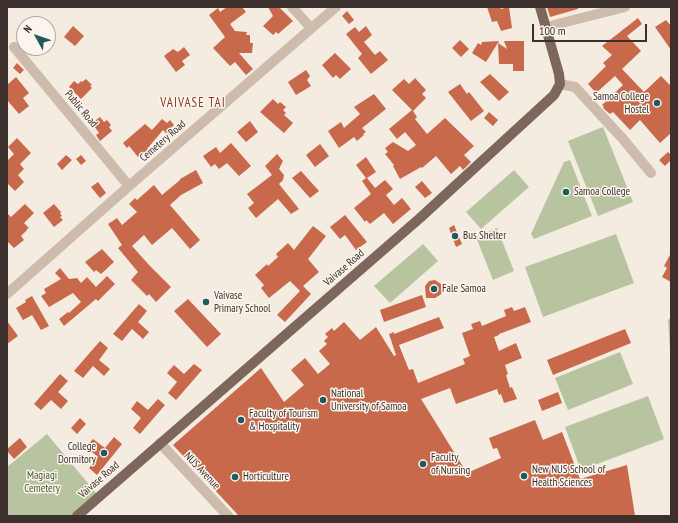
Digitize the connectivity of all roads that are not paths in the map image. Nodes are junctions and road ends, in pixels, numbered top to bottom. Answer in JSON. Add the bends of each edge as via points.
{"nodes":[{"id":1,"x":292,"y":7,"type":"edge"},
{"id":2,"x":336,"y":7,"type":"edge"},
{"id":3,"x":540,"y":7,"type":"edge"},
{"id":4,"x":625,"y":7,"type":"edge"},
{"id":5,"x":546,"y":27,"type":"junction"},
{"id":6,"x":311,"y":28,"type":"junction"},
{"id":7,"x":14,"y":47,"type":"dead end"},
{"id":8,"x":560,"y":84,"type":"junction"},
{"id":9,"x":651,"y":174,"type":"dead end"},
{"id":10,"x":129,"y":186,"type":"junction"},
{"id":11,"x":7,"y":294,"type":"edge"},
{"id":12,"x":160,"y":443,"type":"junction"},
{"id":13,"x":77,"y":516,"type":"edge"},
{"id":14,"x":228,"y":516,"type":"edge"}],
"edges":[{"from":1,"to":6,"type":"street"},
{"from":2,"to":6,"type":"street","name":"Cemetery Road"},
{"from":3,"to":5,"type":"main road"},
{"from":4,"to":5,"type":"street"},
{"from":5,"to":8,"type":"main road","via":[[560,74]]},
{"from":6,"to":10,"type":"street","name":"Cemetery Road"},
{"from":7,"to":10,"type":"street","name":"Public Road"},
{"from":8,"to":9,"type":"street","via":[[575,87]]},
{"from":8,"to":12,"type":"main road","name":"Vaivase Road","via":[[554,95],[436,204]]},
{"from":10,"to":11,"type":"street","name":"Cemetery Road"},
{"from":12,"to":13,"type":"main road","name":"Vaivase Road"},
{"from":12,"to":14,"type":"street","name":"NUS Avenue"}]}
